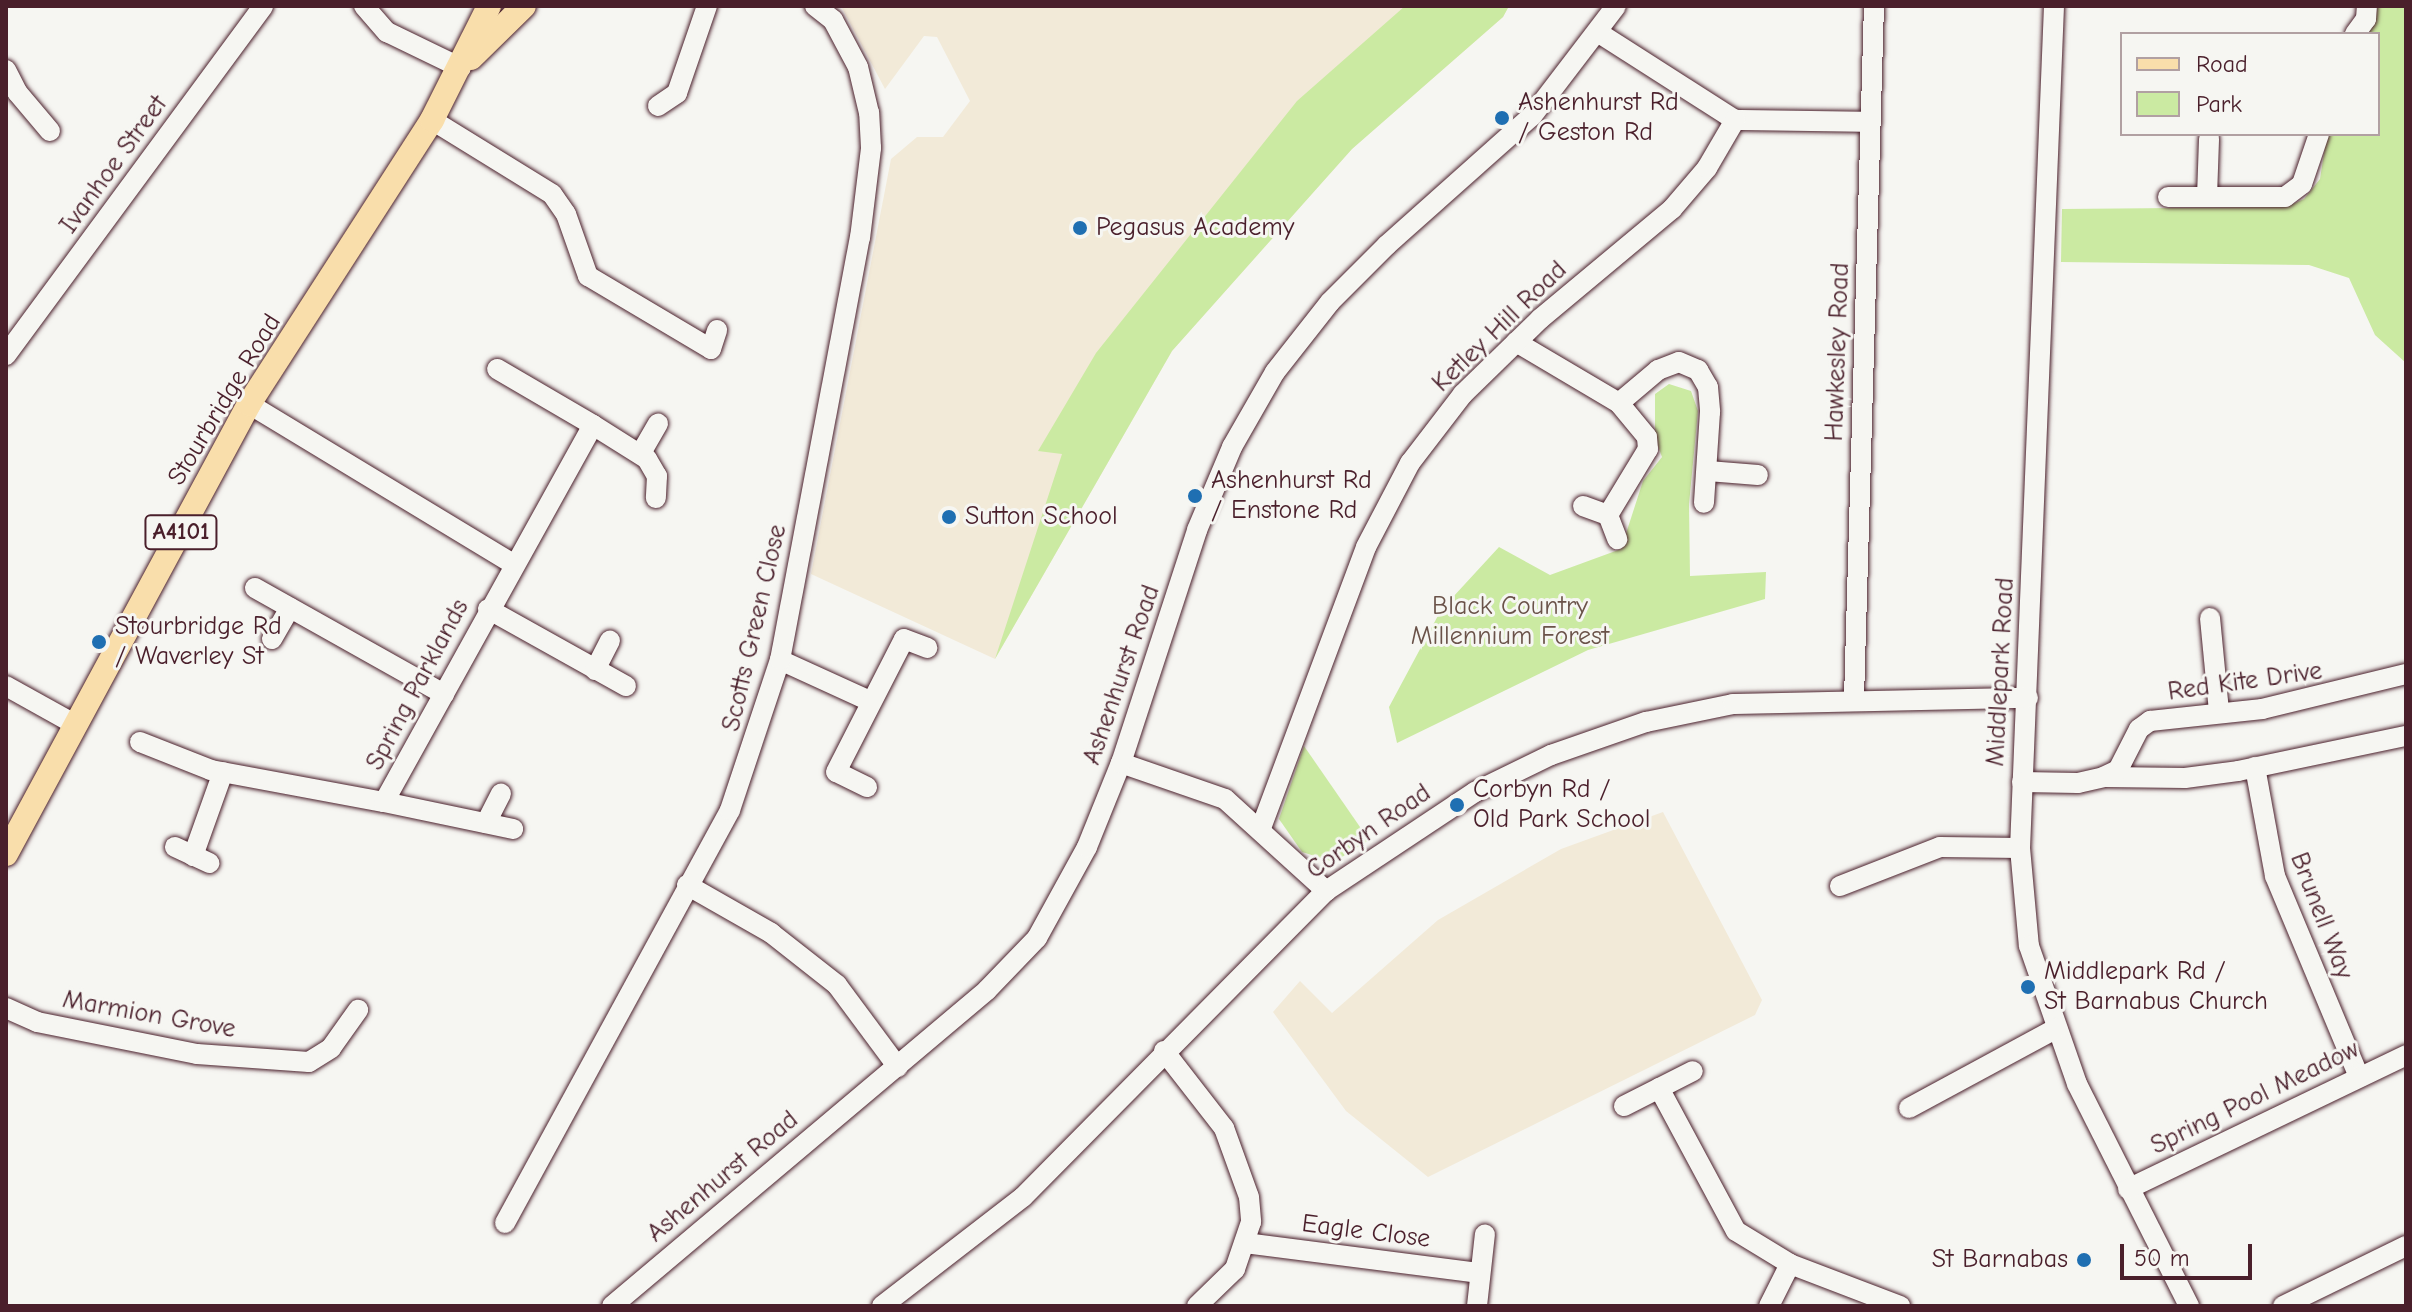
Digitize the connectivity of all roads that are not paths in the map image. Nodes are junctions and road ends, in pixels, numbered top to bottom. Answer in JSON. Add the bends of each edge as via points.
{"nodes":[{"id":1,"x":263,"y":6,"type":"edge"},
{"id":2,"x":364,"y":6,"type":"edge"},
{"id":3,"x":489,"y":6,"type":"edge"},
{"id":4,"x":524,"y":6,"type":"edge"},
{"id":5,"x":707,"y":6,"type":"edge"},
{"id":6,"x":815,"y":6,"type":"edge"},
{"id":7,"x":1616,"y":6,"type":"edge"},
{"id":8,"x":1874,"y":6,"type":"edge"},
{"id":9,"x":2054,"y":6,"type":"edge"},
{"id":10,"x":2367,"y":6,"type":"edge"},
{"id":11,"x":2356,"y":32,"type":"edge"},
{"id":12,"x":1599,"y":33,"type":"junction"},
{"id":13,"x":461,"y":68,"type":"junction"},
{"id":14,"x":6,"y":70,"type":"edge"},
{"id":15,"x":658,"y":106,"type":"dead end"},
{"id":16,"x":432,"y":120,"type":"junction"},
{"id":17,"x":1735,"y":120,"type":"junction"},
{"id":18,"x":1870,"y":122,"type":"junction"},
{"id":19,"x":50,"y":131,"type":"dead end"},
{"id":20,"x":2318,"y":136,"type":"edge"},
{"id":21,"x":2209,"y":139,"type":"dead end"},
{"id":22,"x":2168,"y":197,"type":"dead end"},
{"id":23,"x":2207,"y":197,"type":"junction"},
{"id":24,"x":717,"y":330,"type":"dead end"},
{"id":25,"x":1516,"y":342,"type":"junction"},
{"id":26,"x":6,"y":355,"type":"edge"},
{"id":27,"x":497,"y":369,"type":"dead end"},
{"id":28,"x":1619,"y":403,"type":"junction"},
{"id":29,"x":249,"y":404,"type":"junction"},
{"id":30,"x":658,"y":424,"type":"dead end"},
{"id":31,"x":593,"y":425,"type":"junction"},
{"id":32,"x":641,"y":453,"type":"junction"},
{"id":33,"x":1708,"y":471,"type":"junction"},
{"id":34,"x":1758,"y":475,"type":"dead end"},
{"id":35,"x":656,"y":498,"type":"dead end"},
{"id":36,"x":1704,"y":503,"type":"dead end"},
{"id":37,"x":1583,"y":506,"type":"dead end"},
{"id":38,"x":1608,"y":515,"type":"junction"},
{"id":39,"x":1617,"y":539,"type":"dead end"},
{"id":40,"x":512,"y":563,"type":"junction"},
{"id":41,"x":255,"y":588,"type":"dead end"},
{"id":42,"x":290,"y":608,"type":"junction"},
{"id":43,"x":488,"y":609,"type":"junction"},
{"id":44,"x":2210,"y":618,"type":"dead end"},
{"id":45,"x":272,"y":639,"type":"dead end"},
{"id":46,"x":610,"y":641,"type":"dead end"},
{"id":47,"x":927,"y":648,"type":"dead end"},
{"id":48,"x":780,"y":660,"type":"junction"},
{"id":49,"x":595,"y":670,"type":"junction"},
{"id":50,"x":2406,"y":674,"type":"edge"},
{"id":51,"x":6,"y":686,"type":"edge"},
{"id":52,"x":626,"y":686,"type":"dead end"},
{"id":53,"x":444,"y":694,"type":"junction"},
{"id":54,"x":2028,"y":698,"type":"junction"},
{"id":55,"x":1854,"y":699,"type":"junction"},
{"id":56,"x":870,"y":701,"type":"junction"},
{"id":57,"x":2219,"y":712,"type":"junction"},
{"id":58,"x":76,"y":725,"type":"junction"},
{"id":59,"x":176,"y":733,"type":"dead end"},
{"id":60,"x":2406,"y":736,"type":"edge"},
{"id":61,"x":140,"y":742,"type":"dead end"},
{"id":62,"x":166,"y":752,"type":"junction"},
{"id":63,"x":1121,"y":763,"type":"junction"},
{"id":64,"x":2255,"y":767,"type":"junction"},
{"id":65,"x":223,"y":772,"type":"junction"},
{"id":66,"x":2103,"y":777,"type":"junction"},
{"id":67,"x":2022,"y":782,"type":"junction"},
{"id":68,"x":867,"y":787,"type":"dead end"},
{"id":69,"x":501,"y":794,"type":"dead end"},
{"id":70,"x":384,"y":802,"type":"junction"},
{"id":71,"x":486,"y":823,"type":"junction"},
{"id":72,"x":1261,"y":828,"type":"junction"},
{"id":73,"x":513,"y":829,"type":"dead end"},
{"id":74,"x":2020,"y":848,"type":"junction"},
{"id":75,"x":6,"y":854,"type":"edge"},
{"id":76,"x":193,"y":855,"type":"dead end"},
{"id":77,"x":687,"y":885,"type":"junction"},
{"id":78,"x":1840,"y":886,"type":"dead end"},
{"id":79,"x":1326,"y":891,"type":"junction"},
{"id":80,"x":6,"y":1008,"type":"edge"},
{"id":81,"x":358,"y":1010,"type":"dead end"},
{"id":82,"x":2057,"y":1028,"type":"junction"},
{"id":83,"x":1164,"y":1051,"type":"junction"},
{"id":84,"x":2406,"y":1055,"type":"edge"},
{"id":85,"x":898,"y":1067,"type":"junction"},
{"id":86,"x":1693,"y":1071,"type":"dead end"},
{"id":87,"x":2359,"y":1077,"type":"junction"},
{"id":88,"x":1659,"y":1088,"type":"junction"},
{"id":89,"x":1624,"y":1106,"type":"dead end"},
{"id":90,"x":1909,"y":1108,"type":"dead end"},
{"id":91,"x":2128,"y":1189,"type":"junction"},
{"id":92,"x":505,"y":1223,"type":"dead end"},
{"id":93,"x":1485,"y":1234,"type":"dead end"},
{"id":94,"x":1245,"y":1243,"type":"junction"},
{"id":95,"x":2406,"y":1246,"type":"edge"},
{"id":96,"x":1790,"y":1264,"type":"junction"},
{"id":97,"x":1480,"y":1273,"type":"junction"},
{"id":98,"x":612,"y":1306,"type":"edge"},
{"id":99,"x":882,"y":1306,"type":"edge"},
{"id":100,"x":1197,"y":1306,"type":"edge"},
{"id":101,"x":1477,"y":1306,"type":"edge"},
{"id":102,"x":1769,"y":1306,"type":"edge"},
{"id":103,"x":1900,"y":1306,"type":"edge"},
{"id":104,"x":2189,"y":1306,"type":"edge"},
{"id":105,"x":2283,"y":1306,"type":"edge"}],
"edges":[{"from":1,"to":26,"type":"street","name":"Ivanhoe Street"},
{"from":2,"to":13,"type":"street","via":[[387,32]]},
{"from":3,"to":13,"type":"main road","name":"Stourbridge Road"},
{"from":4,"to":13,"type":"main road","name":"Stourbridge Road"},
{"from":5,"to":15,"type":"street","via":[[677,93]]},
{"from":6,"to":48,"type":"street","name":"Scotts Green Close","via":[[833,20],[858,67],[871,148],[860,238]]},
{"from":7,"to":12,"type":"street","name":"Ashenhurst Road"},
{"from":8,"to":18,"type":"street","name":"Hawkesley Road"},
{"from":9,"to":54,"type":"street","name":"Middlepark Road"},
{"from":10,"to":11,"type":"street"},
{"from":12,"to":17,"type":"street"},
{"from":12,"to":63,"type":"street","name":"Ashenhurst Road","via":[[1532,116],[1378,254],[1330,302],[1275,372],[1232,447],[1197,530]]},
{"from":13,"to":16,"type":"main road","name":"Stourbridge Road","number":"A4101"},
{"from":14,"to":19,"type":"street"},
{"from":16,"to":24,"type":"street","via":[[552,194],[566,214],[588,276],[711,349]]},
{"from":16,"to":29,"type":"main road","name":"Stourbridge Road","number":"A4101"},
{"from":17,"to":18,"type":"street"},
{"from":17,"to":25,"type":"street","name":"Ketley Hill Road","via":[[1707,168],[1672,209]]},
{"from":18,"to":55,"type":"street","name":"Hawkesley Road"},
{"from":20,"to":23,"type":"street","via":[[2302,184],[2285,197]]},
{"from":21,"to":23,"type":"street"},
{"from":22,"to":23,"type":"street"},
{"from":25,"to":28,"type":"street"},
{"from":25,"to":72,"type":"street","name":"Ketley Hill Road","via":[[1463,394],[1410,463],[1366,547]]},
{"from":27,"to":31,"type":"street"},
{"from":28,"to":33,"type":"street","via":[[1658,370],[1679,362],[1691,365],[1708,387]]},
{"from":28,"to":38,"type":"street","via":[[1647,437],[1648,449]]},
{"from":29,"to":40,"type":"street"},
{"from":29,"to":58,"type":"main road","name":"Stourbridge Road","number":"A4101"},
{"from":30,"to":32,"type":"street"},
{"from":31,"to":32,"type":"street"},
{"from":31,"to":40,"type":"street","name":"Spring Parklands"},
{"from":32,"to":35,"type":"street","via":[[657,476]]},
{"from":33,"to":34,"type":"street"},
{"from":33,"to":36,"type":"street"},
{"from":37,"to":38,"type":"street"},
{"from":38,"to":39,"type":"street"},
{"from":40,"to":43,"type":"street","name":"Spring Parklands"},
{"from":41,"to":42,"type":"street"},
{"from":42,"to":45,"type":"street"},
{"from":42,"to":53,"type":"street"},
{"from":43,"to":49,"type":"street"},
{"from":43,"to":53,"type":"street","name":"Spring Parklands"},
{"from":44,"to":57,"type":"street"},
{"from":46,"to":49,"type":"street"},
{"from":47,"to":56,"type":"street","via":[[904,639]]},
{"from":48,"to":56,"type":"street"},
{"from":48,"to":77,"type":"street","name":"Scotts Green Close","via":[[730,810]]},
{"from":49,"to":52,"type":"street"},
{"from":50,"to":57,"type":"street","name":"Red Kite Drive","via":[[2353,691]]},
{"from":51,"to":58,"type":"street"},
{"from":53,"to":70,"type":"street","name":"Spring Parklands"},
{"from":54,"to":55,"type":"street","name":"Corbyn Road"},
{"from":54,"to":67,"type":"street","name":"Middlepark Road"},
{"from":55,"to":79,"type":"street","name":"Corbyn Road","via":[[1733,704],[1646,722],[1551,755],[1475,792]]},
{"from":56,"to":68,"type":"street","via":[[836,772]]},
{"from":57,"to":66,"type":"street","name":"Red Kite Drive","via":[[2150,721],[2139,729],[2118,770]]},
{"from":58,"to":75,"type":"main road","name":"Stourbridge Road","number":"A4101"},
{"from":59,"to":62,"type":"street"},
{"from":60,"to":64,"type":"street"},
{"from":61,"to":62,"type":"street","name":"Spring Parklands"},
{"from":62,"to":65,"type":"street","name":"Spring Parklands"},
{"from":63,"to":72,"type":"street","via":[[1225,799]]},
{"from":63,"to":85,"type":"street","name":"Ashenhurst Road","via":[[1087,847],[1037,938],[987,990]]},
{"from":64,"to":66,"type":"street","via":[[2185,778]]},
{"from":64,"to":87,"type":"street","name":"Brunell Way","via":[[2275,876]]},
{"from":65,"to":70,"type":"street","name":"Spring Parklands"},
{"from":65,"to":76,"type":"street"},
{"from":66,"to":67,"type":"street"},
{"from":67,"to":74,"type":"street","name":"Middlepark Road"},
{"from":69,"to":71,"type":"street"},
{"from":70,"to":71,"type":"street"},
{"from":71,"to":73,"type":"street"},
{"from":72,"to":79,"type":"street"},
{"from":74,"to":78,"type":"street","via":[[1940,847]]},
{"from":74,"to":82,"type":"street","name":"Middlepark Road","via":[[2029,946]]},
{"from":77,"to":85,"type":"street","via":[[771,933],[837,985]]},
{"from":77,"to":92,"type":"street","name":"Scotts Green Close"},
{"from":79,"to":83,"type":"street","name":"Corbyn Road"},
{"from":80,"to":81,"type":"street","name":"Marmion Grove","via":[[37,1022],[197,1054],[309,1062],[331,1048]]},
{"from":82,"to":90,"type":"street"},
{"from":82,"to":91,"type":"street","name":"Middlepark Road"},
{"from":83,"to":94,"type":"street","via":[[1206,1100],[1240,1164],[1251,1222]]},
{"from":83,"to":99,"type":"street","name":"Corbyn Road","via":[[1023,1197]]},
{"from":84,"to":87,"type":"street","name":"Spring Pool Meadow"},
{"from":85,"to":98,"type":"street","name":"Ashenhurst Road"},
{"from":86,"to":88,"type":"street"},
{"from":87,"to":91,"type":"street","name":"Spring Pool Meadow"},
{"from":88,"to":89,"type":"street"},
{"from":88,"to":96,"type":"street","via":[[1736,1231]]},
{"from":91,"to":104,"type":"street","name":"Middlepark Road"},
{"from":93,"to":97,"type":"street"},
{"from":94,"to":97,"type":"street","name":"Eagle Close"},
{"from":94,"to":100,"type":"street","via":[[1235,1269]]},
{"from":95,"to":105,"type":"street"},
{"from":96,"to":102,"type":"street"},
{"from":96,"to":103,"type":"street"},
{"from":97,"to":101,"type":"street"}]}
